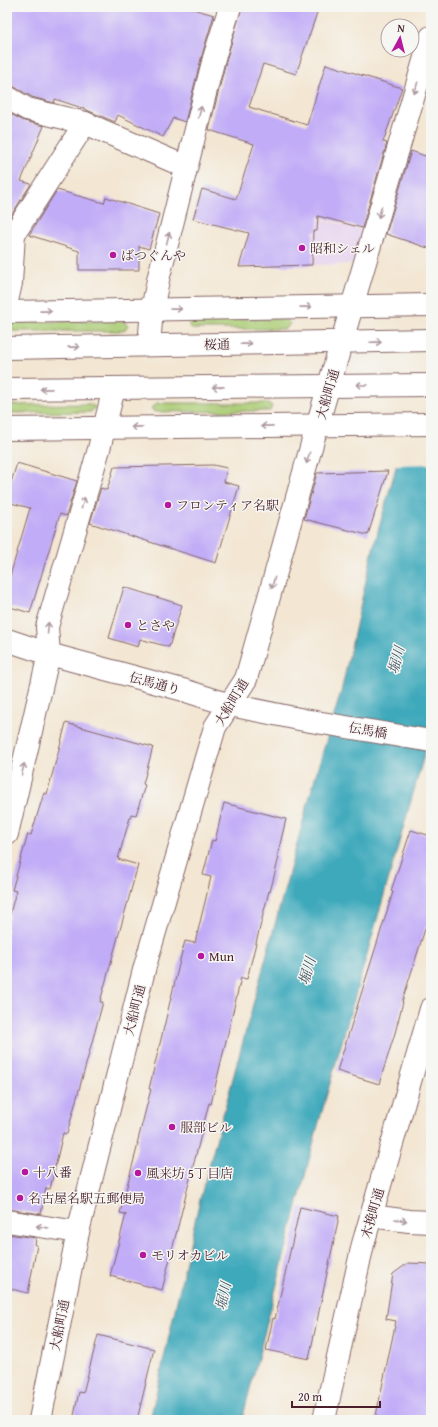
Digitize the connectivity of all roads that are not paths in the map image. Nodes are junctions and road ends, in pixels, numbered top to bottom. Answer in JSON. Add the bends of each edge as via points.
{"nodes":[{"id":1,"x":230,"y":7,"type":"edge"},
{"id":2,"x":431,"y":37,"type":"edge"},
{"id":3,"x":7,"y":98,"type":"edge"},
{"id":4,"x":85,"y":123,"type":"junction"},
{"id":5,"x":186,"y":167,"type":"junction"},
{"id":6,"x":7,"y":301,"type":"edge"},
{"id":7,"x":431,"y":305,"type":"edge"},
{"id":8,"x":353,"y":306,"type":"junction"},
{"id":9,"x":152,"y":310,"type":"junction"},
{"id":10,"x":7,"y":312,"type":"edge"},
{"id":11,"x":429,"y":340,"type":"edge"},
{"id":12,"x":342,"y":343,"type":"junction"},
{"id":13,"x":148,"y":345,"type":"junction"},
{"id":14,"x":7,"y":348,"type":"edge"},
{"id":15,"x":329,"y":385,"type":"junction"},
{"id":16,"x":423,"y":385,"type":"edge"},
{"id":17,"x":114,"y":388,"type":"junction"},
{"id":18,"x":7,"y":389,"type":"edge"},
{"id":19,"x":431,"y":424,"type":"edge"},
{"id":20,"x":317,"y":426,"type":"junction"},
{"id":21,"x":104,"y":428,"type":"junction"},
{"id":22,"x":7,"y":429,"type":"edge"},
{"id":23,"x":7,"y":640,"type":"edge"},
{"id":24,"x":49,"y":654,"type":"junction"},
{"id":25,"x":230,"y":705,"type":"junction"},
{"id":26,"x":304,"y":720,"type":"joint"},
{"id":27,"x":431,"y":741,"type":"edge"},
{"id":28,"x":7,"y":834,"type":"edge"},
{"id":29,"x":431,"y":1009,"type":"edge"},
{"id":30,"x":371,"y":1216,"type":"junction"},
{"id":31,"x":7,"y":1221,"type":"edge"},
{"id":32,"x":431,"y":1222,"type":"edge"},
{"id":33,"x":78,"y":1232,"type":"junction"},
{"id":34,"x":40,"y":1420,"type":"edge"},
{"id":35,"x":324,"y":1420,"type":"edge"}],
"edges":[{"from":5,"to":1,"type":"street","one_way":true},
{"from":2,"to":8,"type":"street","name":"大船町通","one_way":true},
{"from":3,"to":4,"type":"street","via":[[27,109]]},
{"from":4,"to":5,"type":"street"},
{"from":4,"to":6,"type":"street","via":[[14,234],[11,283]]},
{"from":9,"to":5,"type":"street","one_way":true},
{"from":7,"to":8,"type":"street"},
{"from":9,"to":8,"type":"street","one_way":true},
{"from":8,"to":12,"type":"street","name":"大船町通"},
{"from":10,"to":9,"type":"street","one_way":true},
{"from":9,"to":13,"type":"street"},
{"from":12,"to":11,"type":"street","name":"桜通","one_way":true},
{"from":13,"to":12,"type":"street","name":"桜通","one_way":true},
{"from":12,"to":15,"type":"street","name":"大船町通"},
{"from":14,"to":13,"type":"street","name":"桜通","one_way":true},
{"from":16,"to":15,"type":"street","one_way":true},
{"from":15,"to":17,"type":"street","one_way":true},
{"from":15,"to":20,"type":"street","name":"大船町通"},
{"from":17,"to":18,"type":"street","one_way":true},
{"from":17,"to":21,"type":"street"},
{"from":19,"to":20,"type":"street"},
{"from":20,"to":21,"type":"street","one_way":true},
{"from":20,"to":25,"type":"street","name":"大船町通","one_way":true,"via":[[246,679]]},
{"from":21,"to":22,"type":"street"},
{"from":24,"to":21,"type":"street","one_way":true,"via":[[47,627]]},
{"from":23,"to":24,"type":"street","name":"伝馬通り"},
{"from":24,"to":25,"type":"street","name":"伝馬通り"},
{"from":28,"to":24,"type":"street","one_way":true},
{"from":25,"to":26,"type":"street","name":"伝馬通り"},
{"from":25,"to":33,"type":"street","name":"大船町通","via":[[215,727],[147,959]]},
{"from":26,"to":27,"type":"street","name":"伝馬橋"},
{"from":29,"to":30,"type":"street","name":"木挽町通"},
{"from":30,"to":32,"type":"street","one_way":true},
{"from":30,"to":35,"type":"street","name":"木挽町通"},
{"from":33,"to":31,"type":"street","one_way":true},
{"from":33,"to":34,"type":"street","name":"大船町通"}]}
